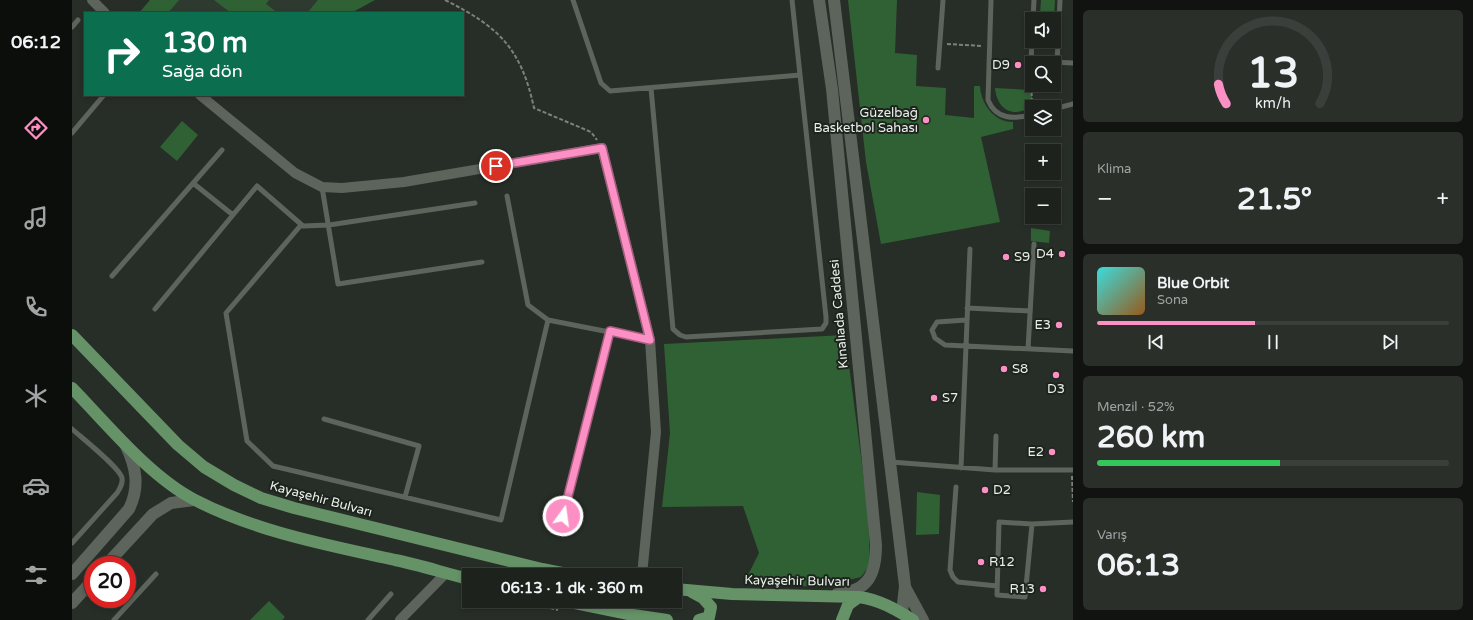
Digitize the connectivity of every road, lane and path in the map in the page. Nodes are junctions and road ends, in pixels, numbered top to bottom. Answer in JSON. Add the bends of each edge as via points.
{"nodes":[{"id":1,"x":92,"y":0,"type":"edge"},
{"id":2,"x":445,"y":0,"type":"edge"},
{"id":3,"x":574,"y":0,"type":"edge"},
{"id":4,"x":792,"y":0,"type":"edge"},
{"id":5,"x":819,"y":0,"type":"edge"},
{"id":6,"x":834,"y":0,"type":"edge"},
{"id":7,"x":943,"y":0,"type":"edge"},
{"id":8,"x":991,"y":0,"type":"edge"},
{"id":9,"x":1034,"y":0,"type":"edge"},
{"id":10,"x":1060,"y":0,"type":"edge"},
{"id":11,"x":104,"y":12,"type":"edge"},
{"id":12,"x":1033,"y":12,"type":"edge"},
{"id":13,"x":78,"y":20,"type":"dead end"},
{"id":14,"x":72,"y":27,"type":"edge"},
{"id":15,"x":940,"y":44,"type":"junction"},
{"id":16,"x":989,"y":47,"type":"junction"},
{"id":17,"x":1057,"y":56,"type":"edge"},
{"id":18,"x":1061,"y":63,"type":"edge"},
{"id":19,"x":1073,"y":63,"type":"edge"},
{"id":20,"x":938,"y":68,"type":"dead end"},
{"id":21,"x":800,"y":75,"type":"junction"},
{"id":22,"x":651,"y":88,"type":"junction"},
{"id":23,"x":103,"y":96,"type":"edge"},
{"id":24,"x":201,"y":96,"type":"edge"},
{"id":25,"x":1073,"y":104,"type":"edge"},
{"id":26,"x":1061,"y":107,"type":"edge"},
{"id":27,"x":1025,"y":116,"type":"edge"},
{"id":28,"x":72,"y":133,"type":"edge"},
{"id":29,"x":602,"y":148,"type":"junction"},
{"id":30,"x":222,"y":150,"type":"dead end"},
{"id":31,"x":193,"y":183,"type":"junction"},
{"id":32,"x":322,"y":187,"type":"junction"},
{"id":33,"x":507,"y":196,"type":"dead end"},
{"id":34,"x":475,"y":202,"type":"dead end"},
{"id":35,"x":233,"y":215,"type":"junction"},
{"id":36,"x":301,"y":225,"type":"junction"},
{"id":37,"x":329,"y":225,"type":"junction"},
{"id":38,"x":1034,"y":244,"type":"dead end"},
{"id":39,"x":970,"y":249,"type":"dead end"},
{"id":40,"x":482,"y":262,"type":"dead end"},
{"id":41,"x":112,"y":276,"type":"dead end"},
{"id":42,"x":967,"y":308,"type":"junction"},
{"id":43,"x":155,"y":309,"type":"dead end"},
{"id":44,"x":1030,"y":311,"type":"junction"},
{"id":45,"x":548,"y":320,"type":"junction"},
{"id":46,"x":966,"y":320,"type":"junction"},
{"id":47,"x":610,"y":331,"type":"junction"},
{"id":48,"x":72,"y":336,"type":"edge"},
{"id":49,"x":650,"y":340,"type":"junction"},
{"id":50,"x":965,"y":346,"type":"junction"},
{"id":51,"x":1028,"y":349,"type":"junction"},
{"id":52,"x":1073,"y":351,"type":"edge"},
{"id":53,"x":72,"y":388,"type":"edge"},
{"id":54,"x":324,"y":419,"type":"dead end"},
{"id":55,"x":72,"y":429,"type":"edge"},
{"id":56,"x":996,"y":436,"type":"dead end"},
{"id":57,"x":124,"y":441,"type":"junction"},
{"id":58,"x":891,"y":462,"type":"junction"},
{"id":59,"x":961,"y":468,"type":"junction"},
{"id":60,"x":995,"y":470,"type":"junction"},
{"id":61,"x":1073,"y":470,"type":"edge"},
{"id":62,"x":956,"y":487,"type":"dead end"},
{"id":63,"x":405,"y":497,"type":"junction"},
{"id":64,"x":194,"y":500,"type":"junction"},
{"id":65,"x":1073,"y":502,"type":"edge"},
{"id":66,"x":1073,"y":522,"type":"edge"},
{"id":67,"x":1032,"y":524,"type":"junction"},
{"id":68,"x":560,"y":531,"type":"dead end"},
{"id":69,"x":72,"y":543,"type":"edge"},
{"id":70,"x":114,"y":556,"type":"edge"},
{"id":71,"x":538,"y":568,"type":"edge"},
{"id":72,"x":643,"y":568,"type":"edge"},
{"id":73,"x":446,"y":573,"type":"junction"},
{"id":74,"x":72,"y":574,"type":"edge"},
{"id":75,"x":156,"y":574,"type":"dead end"},
{"id":76,"x":462,"y":577,"type":"edge"},
{"id":77,"x":872,"y":577,"type":"junction"},
{"id":78,"x":905,"y":586,"type":"junction"},
{"id":79,"x":997,"y":586,"type":"junction"},
{"id":80,"x":84,"y":590,"type":"edge"},
{"id":81,"x":682,"y":590,"type":"edge"},
{"id":82,"x":687,"y":590,"type":"junction"},
{"id":83,"x":391,"y":594,"type":"dead end"},
{"id":84,"x":828,"y":595,"type":"junction"},
{"id":85,"x":858,"y":597,"type":"junction"},
{"id":86,"x":72,"y":603,"type":"edge"},
{"id":87,"x":593,"y":608,"type":"edge"},
{"id":88,"x":901,"y":616,"type":"edge"},
{"id":89,"x":632,"y":618,"type":"edge"},
{"id":90,"x":114,"y":620,"type":"edge"},
{"id":91,"x":368,"y":620,"type":"edge"},
{"id":92,"x":400,"y":620,"type":"edge"},
{"id":93,"x":667,"y":620,"type":"edge"},
{"id":94,"x":699,"y":620,"type":"edge"},
{"id":95,"x":842,"y":620,"type":"edge"},
{"id":96,"x":913,"y":620,"type":"edge"},
{"id":97,"x":923,"y":620,"type":"edge"}],
"edges":[{"from":1,"to":11,"type":"street"},
{"from":2,"to":29,"type":"path","via":[[481,20],[501,35],[521,64],[534,108],[591,132]]},
{"from":3,"to":22,"type":"lane","via":[[603,87],[614,92]]},
{"from":4,"to":21,"type":"lane"},
{"from":5,"to":77,"type":"main road","name":"Kınalıada Caddesi","via":[[832,89],[876,545],[876,563]]},
{"from":6,"to":58,"type":"main road"},
{"from":7,"to":15,"type":"lane"},
{"from":8,"to":16,"type":"lane"},
{"from":9,"to":12,"type":"lane"},
{"from":10,"to":17,"type":"lane"},
{"from":13,"to":14,"type":"lane"},
{"from":15,"to":16,"type":"path"},
{"from":15,"to":20,"type":"lane"},
{"from":16,"to":27,"type":"lane","via":[[989,104],[1007,117]]},
{"from":18,"to":19,"type":"lane"},
{"from":21,"to":22,"type":"lane"},
{"from":21,"to":22,"type":"lane","via":[[826,317],[824,327],[820,330],[686,337],[673,329]]},
{"from":23,"to":28,"type":"lane"},
{"from":24,"to":32,"type":"street","via":[[296,173]]},
{"from":25,"to":26,"type":"lane"},
{"from":29,"to":32,"type":"street","via":[[404,182],[342,188]]},
{"from":29,"to":49,"type":"street"},
{"from":30,"to":31,"type":"lane"},
{"from":31,"to":35,"type":"lane"},
{"from":31,"to":41,"type":"lane"},
{"from":32,"to":37,"type":"lane"},
{"from":33,"to":45,"type":"lane","via":[[528,305]]},
{"from":34,"to":37,"type":"lane"},
{"from":35,"to":36,"type":"lane","via":[[257,186]]},
{"from":35,"to":43,"type":"lane"},
{"from":36,"to":37,"type":"lane"},
{"from":36,"to":63,"type":"lane","via":[[226,313],[247,441],[273,466]]},
{"from":37,"to":40,"type":"lane","via":[[338,284]]},
{"from":38,"to":44,"type":"lane"},
{"from":39,"to":42,"type":"lane"},
{"from":42,"to":44,"type":"lane"},
{"from":42,"to":46,"type":"lane"},
{"from":44,"to":51,"type":"lane"},
{"from":45,"to":47,"type":"lane"},
{"from":45,"to":63,"type":"lane","via":[[501,520]]},
{"from":46,"to":50,"type":"lane"},
{"from":46,"to":50,"type":"lane","via":[[937,322],[932,330],[935,338],[945,345]]},
{"from":47,"to":49,"type":"lane"},
{"from":47,"to":68,"type":"lane"},
{"from":48,"to":71,"type":"main road","name":"Kayaşehir Bulvarı","via":[[178,445],[204,467],[234,485],[261,498],[294,508]]},
{"from":49,"to":72,"type":"street","via":[[656,432]]},
{"from":50,"to":51,"type":"lane"},
{"from":50,"to":59,"type":"lane"},
{"from":51,"to":52,"type":"lane"},
{"from":53,"to":57,"type":"main road"},
{"from":54,"to":63,"type":"lane","via":[[419,446]]},
{"from":55,"to":69,"type":"lane","via":[[116,468],[122,478],[122,486],[118,493]]},
{"from":56,"to":60,"type":"lane"},
{"from":57,"to":64,"type":"main road","via":[[145,463]]},
{"from":57,"to":74,"type":"main road","via":[[134,464],[134,501]]},
{"from":58,"to":59,"type":"lane"},
{"from":58,"to":78,"type":"main road"},
{"from":59,"to":60,"type":"lane"},
{"from":60,"to":61,"type":"lane"},
{"from":61,"to":65,"type":"path"},
{"from":62,"to":79,"type":"lane","via":[[950,570],[958,582]]},
{"from":64,"to":70,"type":"main road","via":[[171,503],[153,514]]},
{"from":64,"to":73,"type":"main road","via":[[249,523],[311,541]]},
{"from":66,"to":67,"type":"lane"},
{"from":67,"to":79,"type":"lane","via":[[1000,522]]},
{"from":67,"to":79,"type":"lane","via":[[1025,597],[997,595]]},
{"from":73,"to":76,"type":"main road"},
{"from":73,"to":92,"type":"street"},
{"from":75,"to":90,"type":"lane"},
{"from":77,"to":84,"type":"main road","via":[[848,593]]},
{"from":77,"to":85,"type":"main road"},
{"from":78,"to":88,"type":"main road"},
{"from":78,"to":97,"type":"main road"},
{"from":80,"to":86,"type":"main road"},
{"from":81,"to":82,"type":"main road","name":"Kayaşehir Bulvarı"},
{"from":82,"to":84,"type":"main road","name":"Kayaşehir Bulvarı","via":[[732,594]]},
{"from":82,"to":94,"type":"main road","via":[[703,598],[711,607],[709,616]]},
{"from":83,"to":91,"type":"lane"},
{"from":84,"to":85,"type":"main road","name":"Kayaşehir Bulvarı"},
{"from":85,"to":88,"type":"main road","name":"Kayaşehir Bulvarı","via":[[874,599]]},
{"from":85,"to":95,"type":"main road","via":[[848,604]]},
{"from":87,"to":89,"type":"main road"},
{"from":88,"to":96,"type":"main road","name":"Kayaşehir Bulvarı"},
{"from":89,"to":93,"type":"main road"}]}
